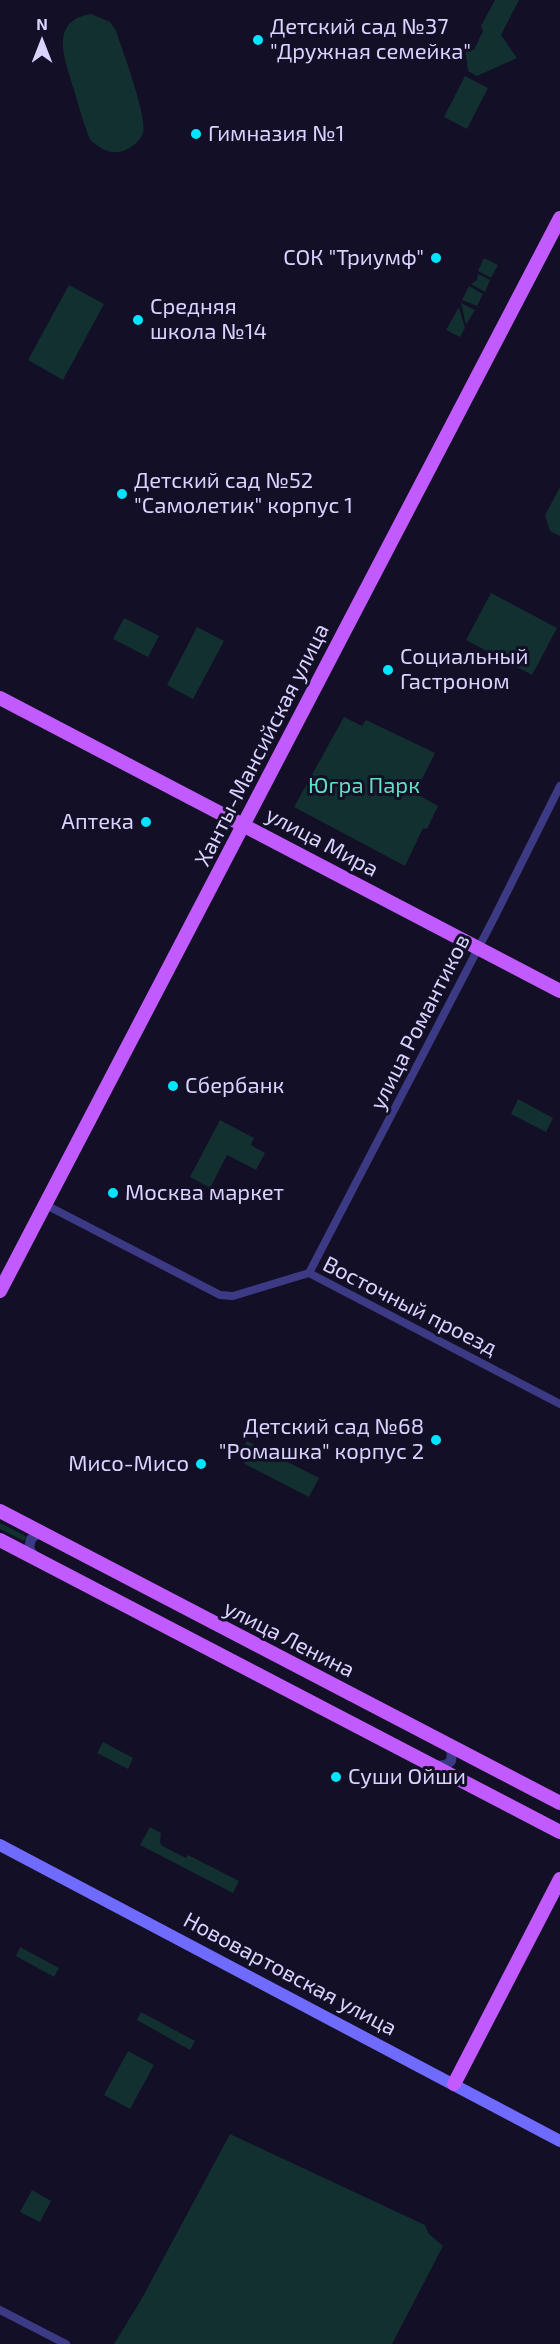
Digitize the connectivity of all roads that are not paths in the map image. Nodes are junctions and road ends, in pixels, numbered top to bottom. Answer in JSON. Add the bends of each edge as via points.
{"nodes":[{"id":1,"x":560,"y":218,"type":"edge"},
{"id":2,"x":0,"y":698,"type":"edge"},
{"id":3,"x":560,"y":786,"type":"edge"},
{"id":4,"x":245,"y":825,"type":"junction"},
{"id":5,"x":478,"y":948,"type":"junction"},
{"id":6,"x":560,"y":991,"type":"edge"},
{"id":7,"x":46,"y":1205,"type":"junction"},
{"id":8,"x":309,"y":1273,"type":"junction"},
{"id":9,"x":0,"y":1291,"type":"edge"},
{"id":10,"x":560,"y":1404,"type":"edge"},
{"id":11,"x":0,"y":1511,"type":"edge"},
{"id":12,"x":44,"y":1534,"type":"junction"},
{"id":13,"x":0,"y":1540,"type":"edge"},
{"id":14,"x":34,"y":1557,"type":"junction"},
{"id":15,"x":446,"y":1744,"type":"junction"},
{"id":16,"x":434,"y":1766,"type":"junction"},
{"id":17,"x":560,"y":1803,"type":"edge"},
{"id":18,"x":560,"y":1832,"type":"edge"},
{"id":19,"x":0,"y":1845,"type":"edge"},
{"id":20,"x":560,"y":1880,"type":"edge"},
{"id":21,"x":454,"y":2084,"type":"junction"},
{"id":22,"x":560,"y":2140,"type":"edge"},
{"id":23,"x":0,"y":2310,"type":"edge"},
{"id":24,"x":66,"y":2344,"type":"edge"}],
"edges":[{"from":1,"to":4,"type":"main road","name":"Ханты-Мансийская улица"},
{"from":2,"to":4,"type":"main road","name":"улица Мира"},
{"from":3,"to":5,"type":"street","name":"улица Романтиков"},
{"from":4,"to":5,"type":"main road","name":"улица Мира"},
{"from":4,"to":7,"type":"main road","name":"Ханты-Мансийская улица"},
{"from":5,"to":6,"type":"main road","name":"улица Мира"},
{"from":5,"to":8,"type":"street","name":"улица Романтиков"},
{"from":7,"to":8,"type":"street","name":"Восточный проезд","via":[[220,1295],[233,1296]]},
{"from":7,"to":9,"type":"main road","name":"Ханты-Мансийская улица"},
{"from":8,"to":10,"type":"street","name":"Восточный проезд"},
{"from":11,"to":12,"type":"main road","name":"улица Ленина"},
{"from":12,"to":14,"type":"street","via":[[31,1539],[29,1548]]},
{"from":12,"to":15,"type":"main road","name":"улица Ленина"},
{"from":13,"to":14,"type":"main road","name":"улица Ленина"},
{"from":14,"to":16,"type":"main road","name":"улица Ленина"},
{"from":15,"to":16,"type":"street","via":[[452,1752],[451,1761]]},
{"from":15,"to":17,"type":"main road","name":"улица Ленина"},
{"from":16,"to":18,"type":"main road","name":"улица Ленина"},
{"from":19,"to":21,"type":"main road","name":"Нововартовская улица"},
{"from":20,"to":21,"type":"main road"},
{"from":21,"to":22,"type":"main road","name":"Нововартовская улица"},
{"from":23,"to":24,"type":"street"}]}
